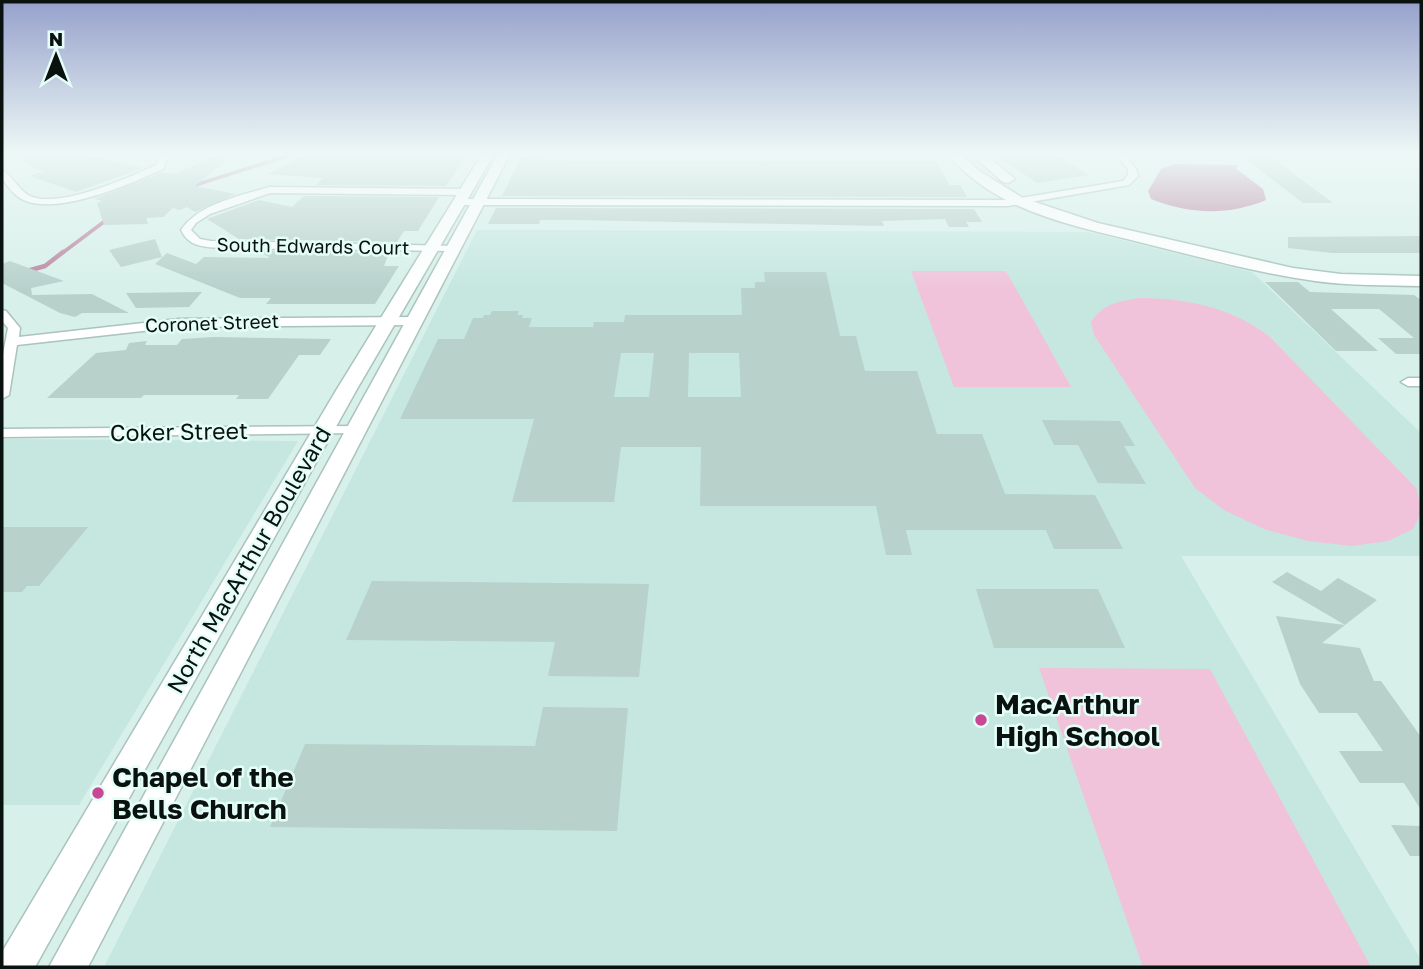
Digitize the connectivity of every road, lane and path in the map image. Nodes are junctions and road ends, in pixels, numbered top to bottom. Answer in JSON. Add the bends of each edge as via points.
{"nodes":[{"id":1,"x":243,"y":199,"type":"edge"},
{"id":2,"x":461,"y":199,"type":"edge"},
{"id":3,"x":469,"y":199,"type":"edge"},
{"id":4,"x":480,"y":199,"type":"edge"},
{"id":5,"x":1014,"y":199,"type":"edge"},
{"id":6,"x":1030,"y":199,"type":"edge"},
{"id":7,"x":1045,"y":199,"type":"edge"},
{"id":8,"x":478,"y":202,"type":"junction"},
{"id":9,"x":1018,"y":202,"type":"junction"},
{"id":10,"x":430,"y":248,"type":"junction"},
{"id":11,"x":453,"y":248,"type":"junction"},
{"id":12,"x":1421,"y":267,"type":"edge"},
{"id":13,"x":1421,"y":281,"type":"edge"},
{"id":14,"x":2,"y":314,"type":"edge"},
{"id":15,"x":388,"y":320,"type":"junction"},
{"id":16,"x":414,"y":321,"type":"junction"},
{"id":17,"x":11,"y":342,"type":"junction"},
{"id":18,"x":2,"y":395,"type":"edge"},
{"id":19,"x":324,"y":430,"type":"junction"},
{"id":20,"x":356,"y":430,"type":"junction"},
{"id":21,"x":2,"y":433,"type":"edge"},
{"id":22,"x":270,"y":524,"type":"junction"},
{"id":23,"x":305,"y":524,"type":"junction"},
{"id":24,"x":198,"y":649,"type":"junction"},
{"id":25,"x":238,"y":650,"type":"junction"},
{"id":26,"x":13,"y":967,"type":"edge"},
{"id":27,"x":68,"y":967,"type":"edge"}],
"edges":[{"from":1,"to":10,"type":"street","name":"South Edwards Court","via":[[190,223],[188,236],[206,243],[270,247]]},
{"from":2,"to":10,"type":"main road","name":"North MacArthur Boulevard"},
{"from":3,"to":8,"type":"street"},
{"from":4,"to":8,"type":"main road","name":"North MacArthur Boulevard"},
{"from":5,"to":9,"type":"main road"},
{"from":6,"to":9,"type":"street"},
{"from":7,"to":12,"type":"main road","via":[[1085,214],[1278,258]]},
{"from":8,"to":9,"type":"street"},
{"from":8,"to":11,"type":"main road","name":"North MacArthur Boulevard"},
{"from":9,"to":13,"type":"main road","via":[[1076,222],[1248,264],[1337,278]]},
{"from":10,"to":11,"type":"street","name":"South Edwards Court"},
{"from":10,"to":15,"type":"main road","name":"North MacArthur Boulevard"},
{"from":11,"to":16,"type":"main road","name":"North MacArthur Boulevard"},
{"from":14,"to":17,"type":"street","via":[[14,328]]},
{"from":15,"to":16,"type":"street","name":"Coronet Street"},
{"from":15,"to":17,"type":"street","name":"Coronet Street","via":[[190,322]]},
{"from":15,"to":19,"type":"main road","name":"North MacArthur Boulevard"},
{"from":16,"to":20,"type":"main road","name":"North MacArthur Boulevard"},
{"from":17,"to":18,"type":"street"},
{"from":19,"to":20,"type":"street","name":"Coker Street"},
{"from":19,"to":21,"type":"street","name":"Coker Street"},
{"from":19,"to":22,"type":"main road","name":"North MacArthur Boulevard"},
{"from":20,"to":23,"type":"main road","name":"North MacArthur Boulevard"},
{"from":22,"to":23,"type":"main road"},
{"from":22,"to":24,"type":"main road","name":"North MacArthur Boulevard"},
{"from":23,"to":25,"type":"main road","name":"North MacArthur Boulevard"},
{"from":24,"to":25,"type":"main road"},
{"from":24,"to":26,"type":"main road","name":"North MacArthur Boulevard"},
{"from":25,"to":27,"type":"main road","name":"North MacArthur Boulevard"}]}
